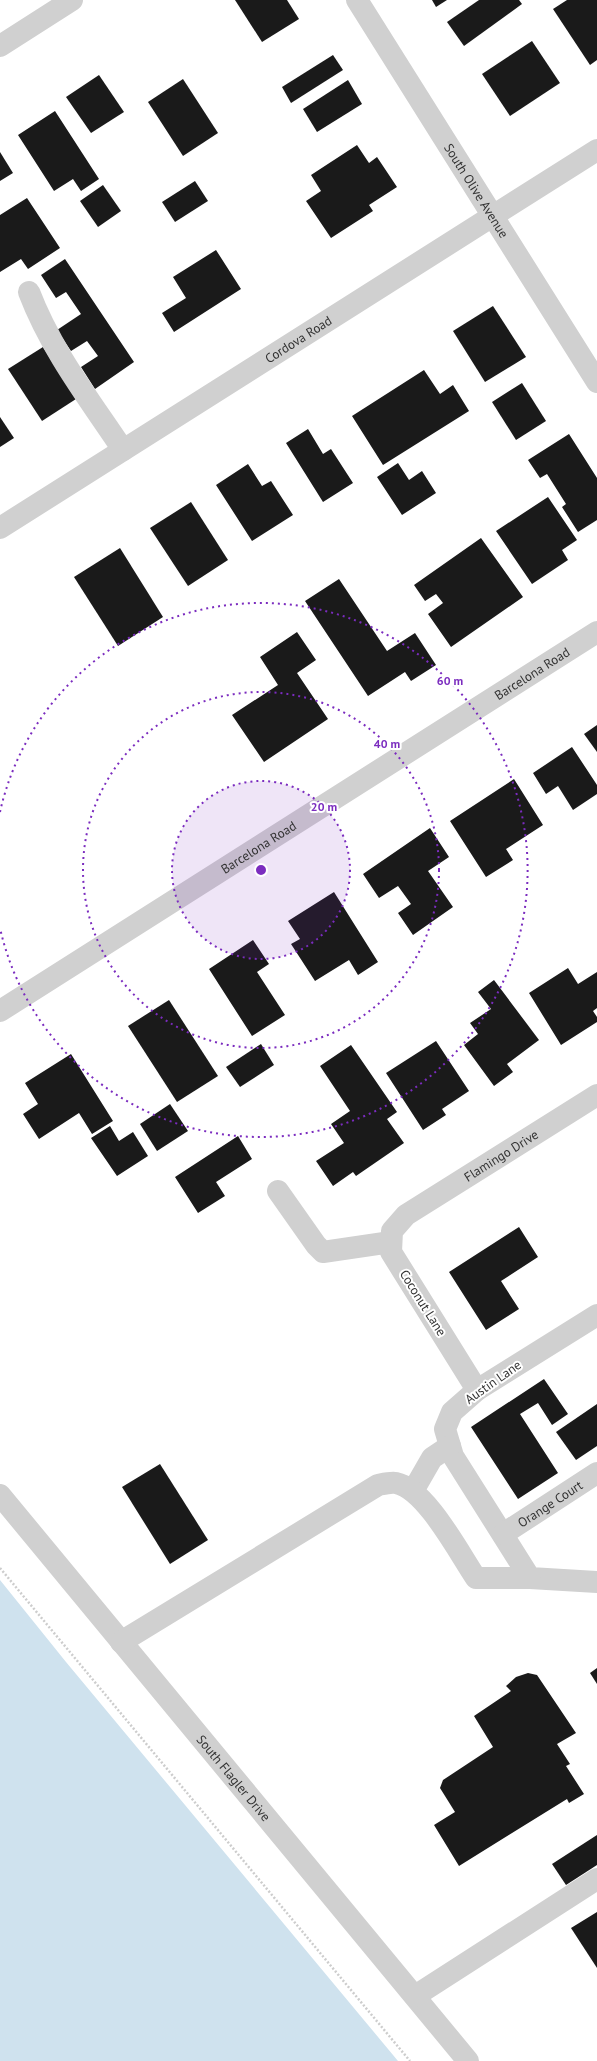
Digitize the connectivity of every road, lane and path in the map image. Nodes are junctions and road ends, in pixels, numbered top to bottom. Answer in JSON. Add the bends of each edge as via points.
{"nodes":[{"id":1,"x":72,"y":0,"type":"edge"},
{"id":2,"x":357,"y":0,"type":"edge"},
{"id":3,"x":0,"y":46,"type":"edge"},
{"id":4,"x":597,"y":150,"type":"edge"},
{"id":5,"x":493,"y":216,"type":"junction"},
{"id":6,"x":28,"y":292,"type":"dead end"},
{"id":7,"x":597,"y":382,"type":"edge"},
{"id":8,"x":123,"y":450,"type":"junction"},
{"id":9,"x":0,"y":528,"type":"edge"},
{"id":10,"x":597,"y":632,"type":"edge"},
{"id":11,"x":0,"y":1011,"type":"edge"},
{"id":12,"x":597,"y":1095,"type":"edge"},
{"id":13,"x":278,"y":1191,"type":"dead end"},
{"id":14,"x":391,"y":1242,"type":"junction"},
{"id":15,"x":597,"y":1314,"type":"edge"},
{"id":16,"x":477,"y":1390,"type":"junction"},
{"id":17,"x":450,"y":1446,"type":"junction"},
{"id":18,"x":597,"y":1474,"type":"edge"},
{"id":19,"x":413,"y":1491,"type":"junction"},
{"id":20,"x":0,"y":1495,"type":"edge"},
{"id":21,"x":503,"y":1534,"type":"junction"},
{"id":22,"x":0,"y":1568,"type":"edge"},
{"id":23,"x":530,"y":1578,"type":"junction"},
{"id":24,"x":597,"y":1582,"type":"edge"},
{"id":25,"x":121,"y":1642,"type":"junction"},
{"id":26,"x":597,"y":1880,"type":"edge"},
{"id":27,"x":415,"y":1996,"type":"junction"},
{"id":28,"x":410,"y":2061,"type":"edge"},
{"id":29,"x":468,"y":2061,"type":"edge"}],
"edges":[{"from":1,"to":3,"type":"street"},
{"from":2,"to":5,"type":"street","name":"South Olive Avenue"},
{"from":4,"to":5,"type":"street","name":"Cordova Road"},
{"from":5,"to":7,"type":"street","name":"South Olive Avenue"},
{"from":5,"to":8,"type":"street","name":"Cordova Road"},
{"from":6,"to":8,"type":"street","via":[[51,342]]},
{"from":8,"to":9,"type":"street","name":"Cordova Road"},
{"from":10,"to":11,"type":"street","name":"Barcelona Road"},
{"from":12,"to":14,"type":"street","name":"Flamingo Drive","via":[[406,1215],[392,1231]]},
{"from":13,"to":14,"type":"street","via":[[323,1252]]},
{"from":14,"to":16,"type":"street","name":"Coconut Lane","via":[[391,1252]]},
{"from":15,"to":16,"type":"street","name":"Austin Lane"},
{"from":16,"to":17,"type":"street","name":"Austin Lane","via":[[452,1412],[445,1429]]},
{"from":17,"to":19,"type":"street","via":[[432,1458]]},
{"from":17,"to":21,"type":"street","name":"Austin Lane","via":[[453,1456]]},
{"from":18,"to":21,"type":"street","name":"Orange Court"},
{"from":19,"to":23,"type":"street","via":[[425,1502],[476,1578]]},
{"from":19,"to":25,"type":"street","via":[[396,1483],[378,1485],[365,1491]]},
{"from":20,"to":25,"type":"street","name":"South Flagler Drive"},
{"from":21,"to":23,"type":"street"},
{"from":22,"to":28,"type":"path"},
{"from":23,"to":24,"type":"street"},
{"from":25,"to":27,"type":"street","name":"South Flagler Drive"},
{"from":26,"to":27,"type":"street"},
{"from":27,"to":29,"type":"street","name":"South Flagler Drive"}]}
